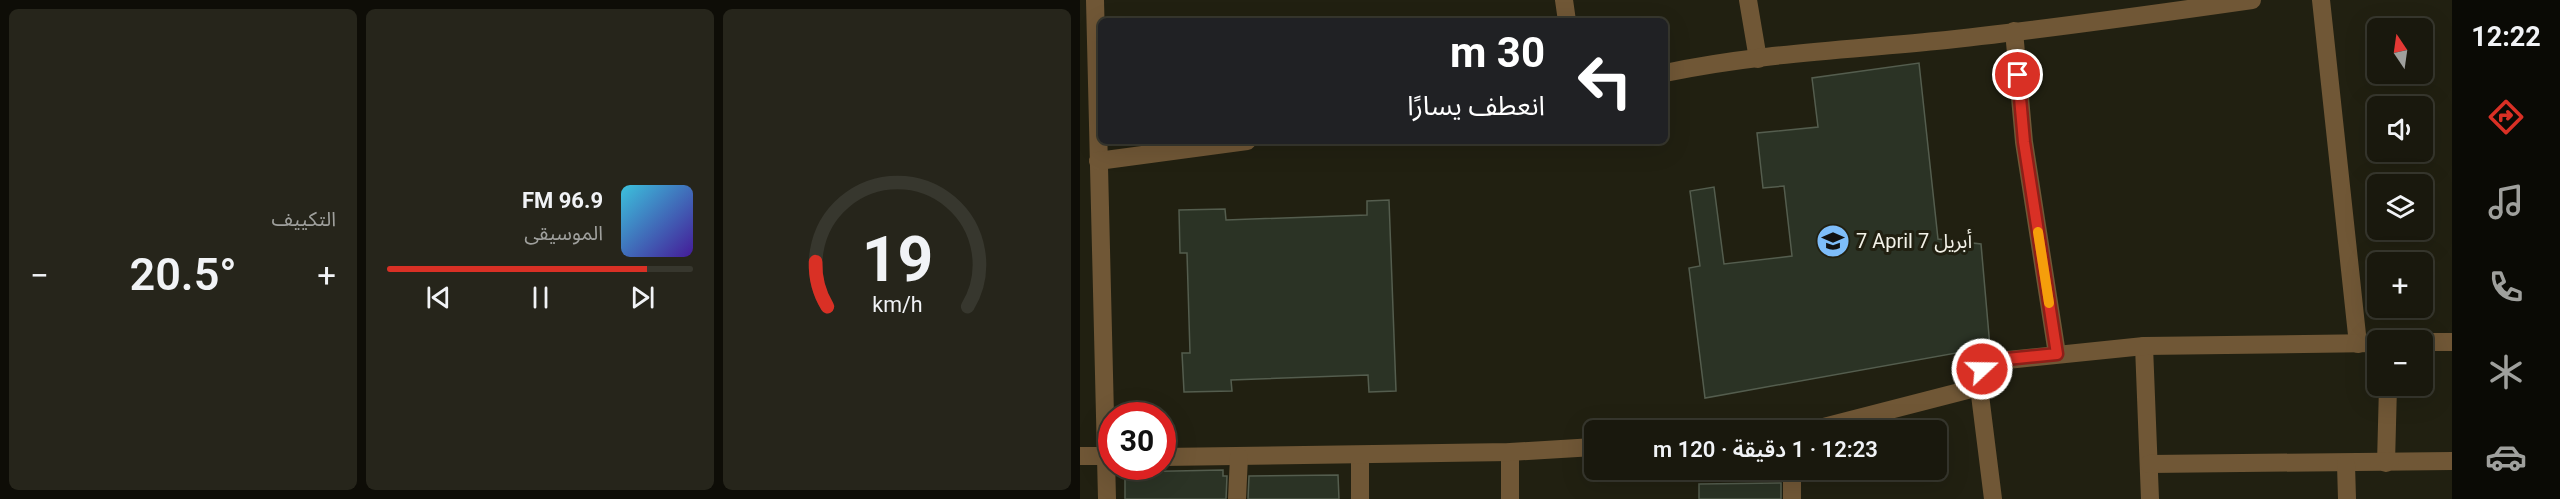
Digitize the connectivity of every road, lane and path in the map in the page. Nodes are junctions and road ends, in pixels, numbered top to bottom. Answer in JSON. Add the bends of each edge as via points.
{"nodes":[{"id":1,"x":1095,"y":0,"type":"edge"},
{"id":2,"x":1564,"y":0,"type":"edge"},
{"id":3,"x":1748,"y":0,"type":"edge"},
{"id":4,"x":2252,"y":0,"type":"edge"},
{"id":5,"x":2321,"y":0,"type":"edge"},
{"id":6,"x":2142,"y":8,"type":"edge"},
{"id":7,"x":1567,"y":18,"type":"edge"},
{"id":8,"x":2014,"y":31,"type":"junction"},
{"id":9,"x":1758,"y":59,"type":"junction"},
{"id":10,"x":1668,"y":73,"type":"edge"},
{"id":11,"x":1223,"y":144,"type":"edge"},
{"id":12,"x":1098,"y":160,"type":"junction"},
{"id":13,"x":2433,"y":342,"type":"edge"},
{"id":14,"x":2452,"y":342,"type":"edge"},
{"id":15,"x":2358,"y":344,"type":"junction"},
{"id":16,"x":2367,"y":344,"type":"edge"},
{"id":17,"x":2144,"y":346,"type":"junction"},
{"id":18,"x":2057,"y":354,"type":"junction"},
{"id":19,"x":1979,"y":387,"type":"junction"},
{"id":20,"x":2388,"y":396,"type":"edge"},
{"id":21,"x":1106,"y":402,"type":"edge"},
{"id":22,"x":1851,"y":420,"type":"edge"},
{"id":23,"x":1584,"y":448,"type":"edge"},
{"id":24,"x":1510,"y":452,"type":"junction"},
{"id":25,"x":1359,"y":455,"type":"junction"},
{"id":26,"x":1080,"y":456,"type":"edge"},
{"id":27,"x":1098,"y":456,"type":"edge"},
{"id":28,"x":1176,"y":457,"type":"edge"},
{"id":29,"x":1239,"y":457,"type":"junction"},
{"id":30,"x":2452,"y":461,"type":"edge"},
{"id":31,"x":2386,"y":463,"type":"junction"},
{"id":32,"x":2346,"y":464,"type":"junction"},
{"id":33,"x":2149,"y":465,"type":"junction"},
{"id":34,"x":1107,"y":480,"type":"edge"},
{"id":35,"x":1792,"y":480,"type":"edge"},
{"id":36,"x":1107,"y":499,"type":"edge"},
{"id":37,"x":1237,"y":499,"type":"edge"},
{"id":38,"x":1360,"y":499,"type":"edge"},
{"id":39,"x":1510,"y":499,"type":"edge"},
{"id":40,"x":1792,"y":499,"type":"edge"},
{"id":41,"x":1993,"y":499,"type":"edge"},
{"id":42,"x":2150,"y":499,"type":"edge"},
{"id":43,"x":2347,"y":499,"type":"edge"}],
"edges":[{"from":1,"to":12,"type":"street"},
{"from":2,"to":7,"type":"street"},
{"from":3,"to":9,"type":"street"},
{"from":4,"to":6,"type":"street"},
{"from":5,"to":15,"type":"street"},
{"from":6,"to":8,"type":"street"},
{"from":8,"to":9,"type":"street"},
{"from":8,"to":18,"type":"street","via":[[2024,142]]},
{"from":9,"to":10,"type":"street"},
{"from":11,"to":12,"type":"street"},
{"from":12,"to":21,"type":"street"},
{"from":13,"to":14,"type":"street"},
{"from":15,"to":16,"type":"street"},
{"from":15,"to":17,"type":"street"},
{"from":17,"to":18,"type":"street"},
{"from":17,"to":33,"type":"street"},
{"from":18,"to":19,"type":"street","via":[[1988,362],[1982,369]]},
{"from":19,"to":22,"type":"street"},
{"from":19,"to":41,"type":"street"},
{"from":20,"to":31,"type":"street"},
{"from":23,"to":24,"type":"street"},
{"from":24,"to":25,"type":"street"},
{"from":24,"to":39,"type":"street"},
{"from":25,"to":29,"type":"street"},
{"from":25,"to":38,"type":"street"},
{"from":26,"to":27,"type":"street"},
{"from":28,"to":29,"type":"street"},
{"from":29,"to":37,"type":"street"},
{"from":30,"to":31,"type":"street"},
{"from":31,"to":32,"type":"street"},
{"from":32,"to":33,"type":"street"},
{"from":32,"to":43,"type":"street"},
{"from":33,"to":42,"type":"street"},
{"from":34,"to":36,"type":"street"},
{"from":35,"to":40,"type":"street"}]}
